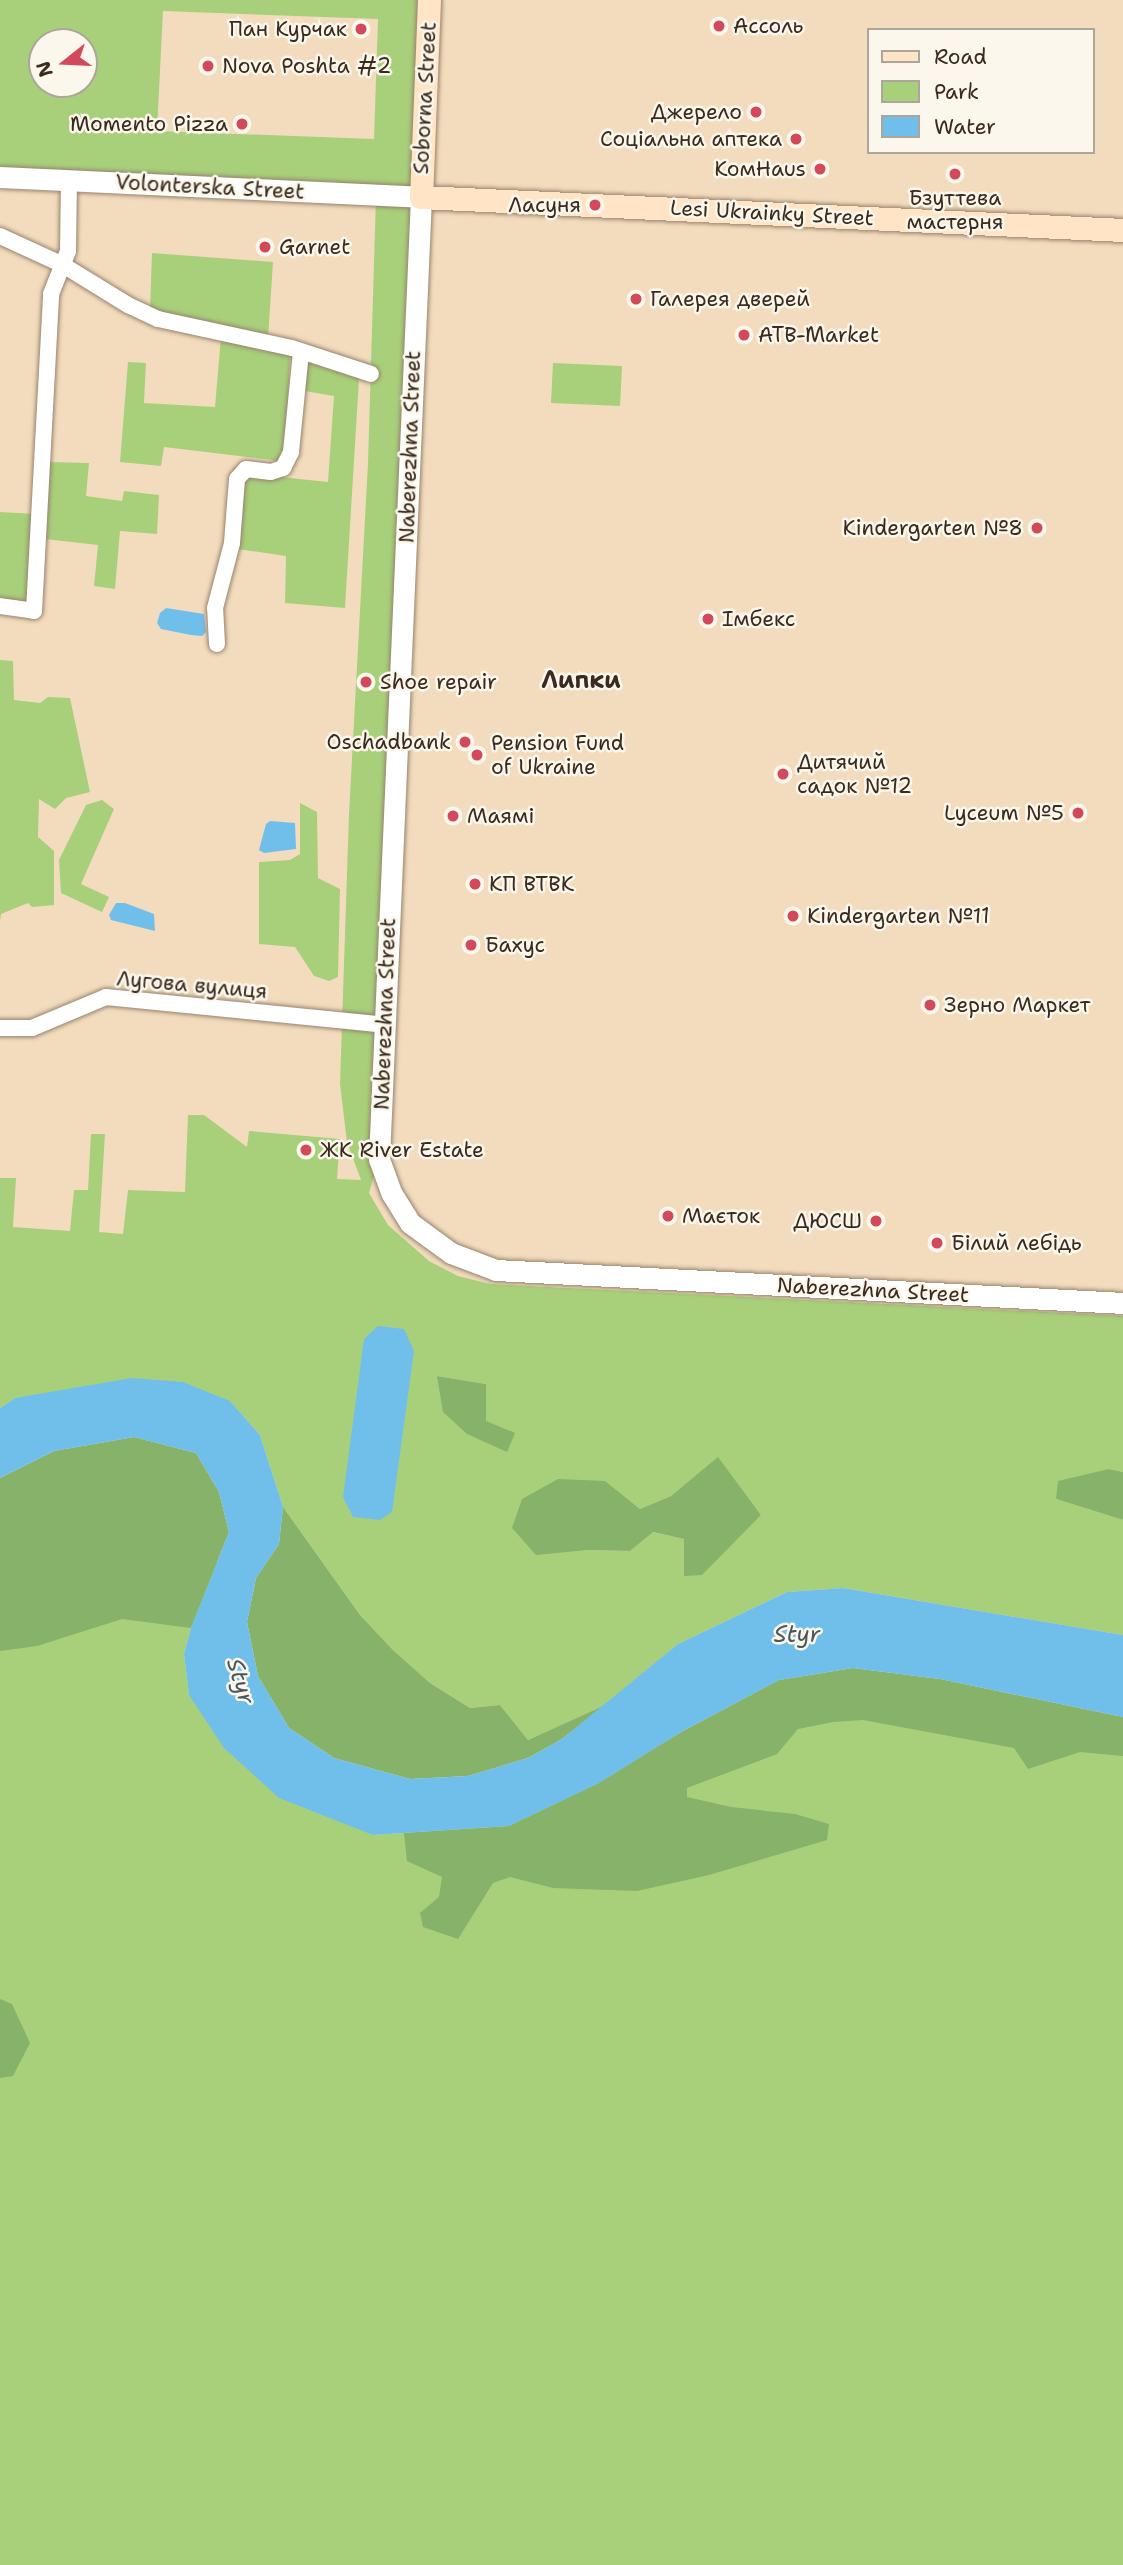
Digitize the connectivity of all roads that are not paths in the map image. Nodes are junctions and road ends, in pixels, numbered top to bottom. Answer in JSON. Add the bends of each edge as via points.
{"nodes":[{"id":1,"x":429,"y":0,"type":"edge"},
{"id":2,"x":0,"y":177,"type":"edge"},
{"id":3,"x":69,"y":180,"type":"junction"},
{"id":4,"x":421,"y":197,"type":"junction"},
{"id":5,"x":1123,"y":230,"type":"edge"},
{"id":6,"x":0,"y":236,"type":"edge"},
{"id":7,"x":63,"y":265,"type":"junction"},
{"id":8,"x":300,"y":351,"type":"junction"},
{"id":9,"x":370,"y":374,"type":"dead end"},
{"id":10,"x":0,"y":606,"type":"edge"},
{"id":11,"x":217,"y":644,"type":"dead end"},
{"id":12,"x":385,"y":1025,"type":"junction"},
{"id":13,"x":0,"y":1028,"type":"edge"},
{"id":14,"x":1123,"y":1303,"type":"edge"}],
"edges":[{"from":1,"to":4,"type":"main road","name":"Soborna Street"},
{"from":2,"to":3,"type":"street","name":"Volonterska Street"},
{"from":3,"to":4,"type":"street","name":"Volonterska Street"},
{"from":3,"to":7,"type":"street","via":[[68,251]]},
{"from":4,"to":5,"type":"main road","name":"Lesi Ukrainky Street"},
{"from":4,"to":12,"type":"street","name":"Naberezhna Street"},
{"from":6,"to":7,"type":"street"},
{"from":7,"to":8,"type":"street","via":[[158,319]]},
{"from":7,"to":10,"type":"street","via":[[51,294],[34,611]]},
{"from":8,"to":9,"type":"street"},
{"from":8,"to":11,"type":"street","via":[[291,452],[283,468],[271,472],[246,469],[237,479],[232,543],[215,608]]},
{"from":12,"to":13,"type":"street","name":"Лугова вулиця","via":[[106,997],[32,1028]]},
{"from":12,"to":14,"type":"street","name":"Naberezhna Street","via":[[379,1160],[392,1194],[410,1223],[451,1253],[496,1270]]}]}
